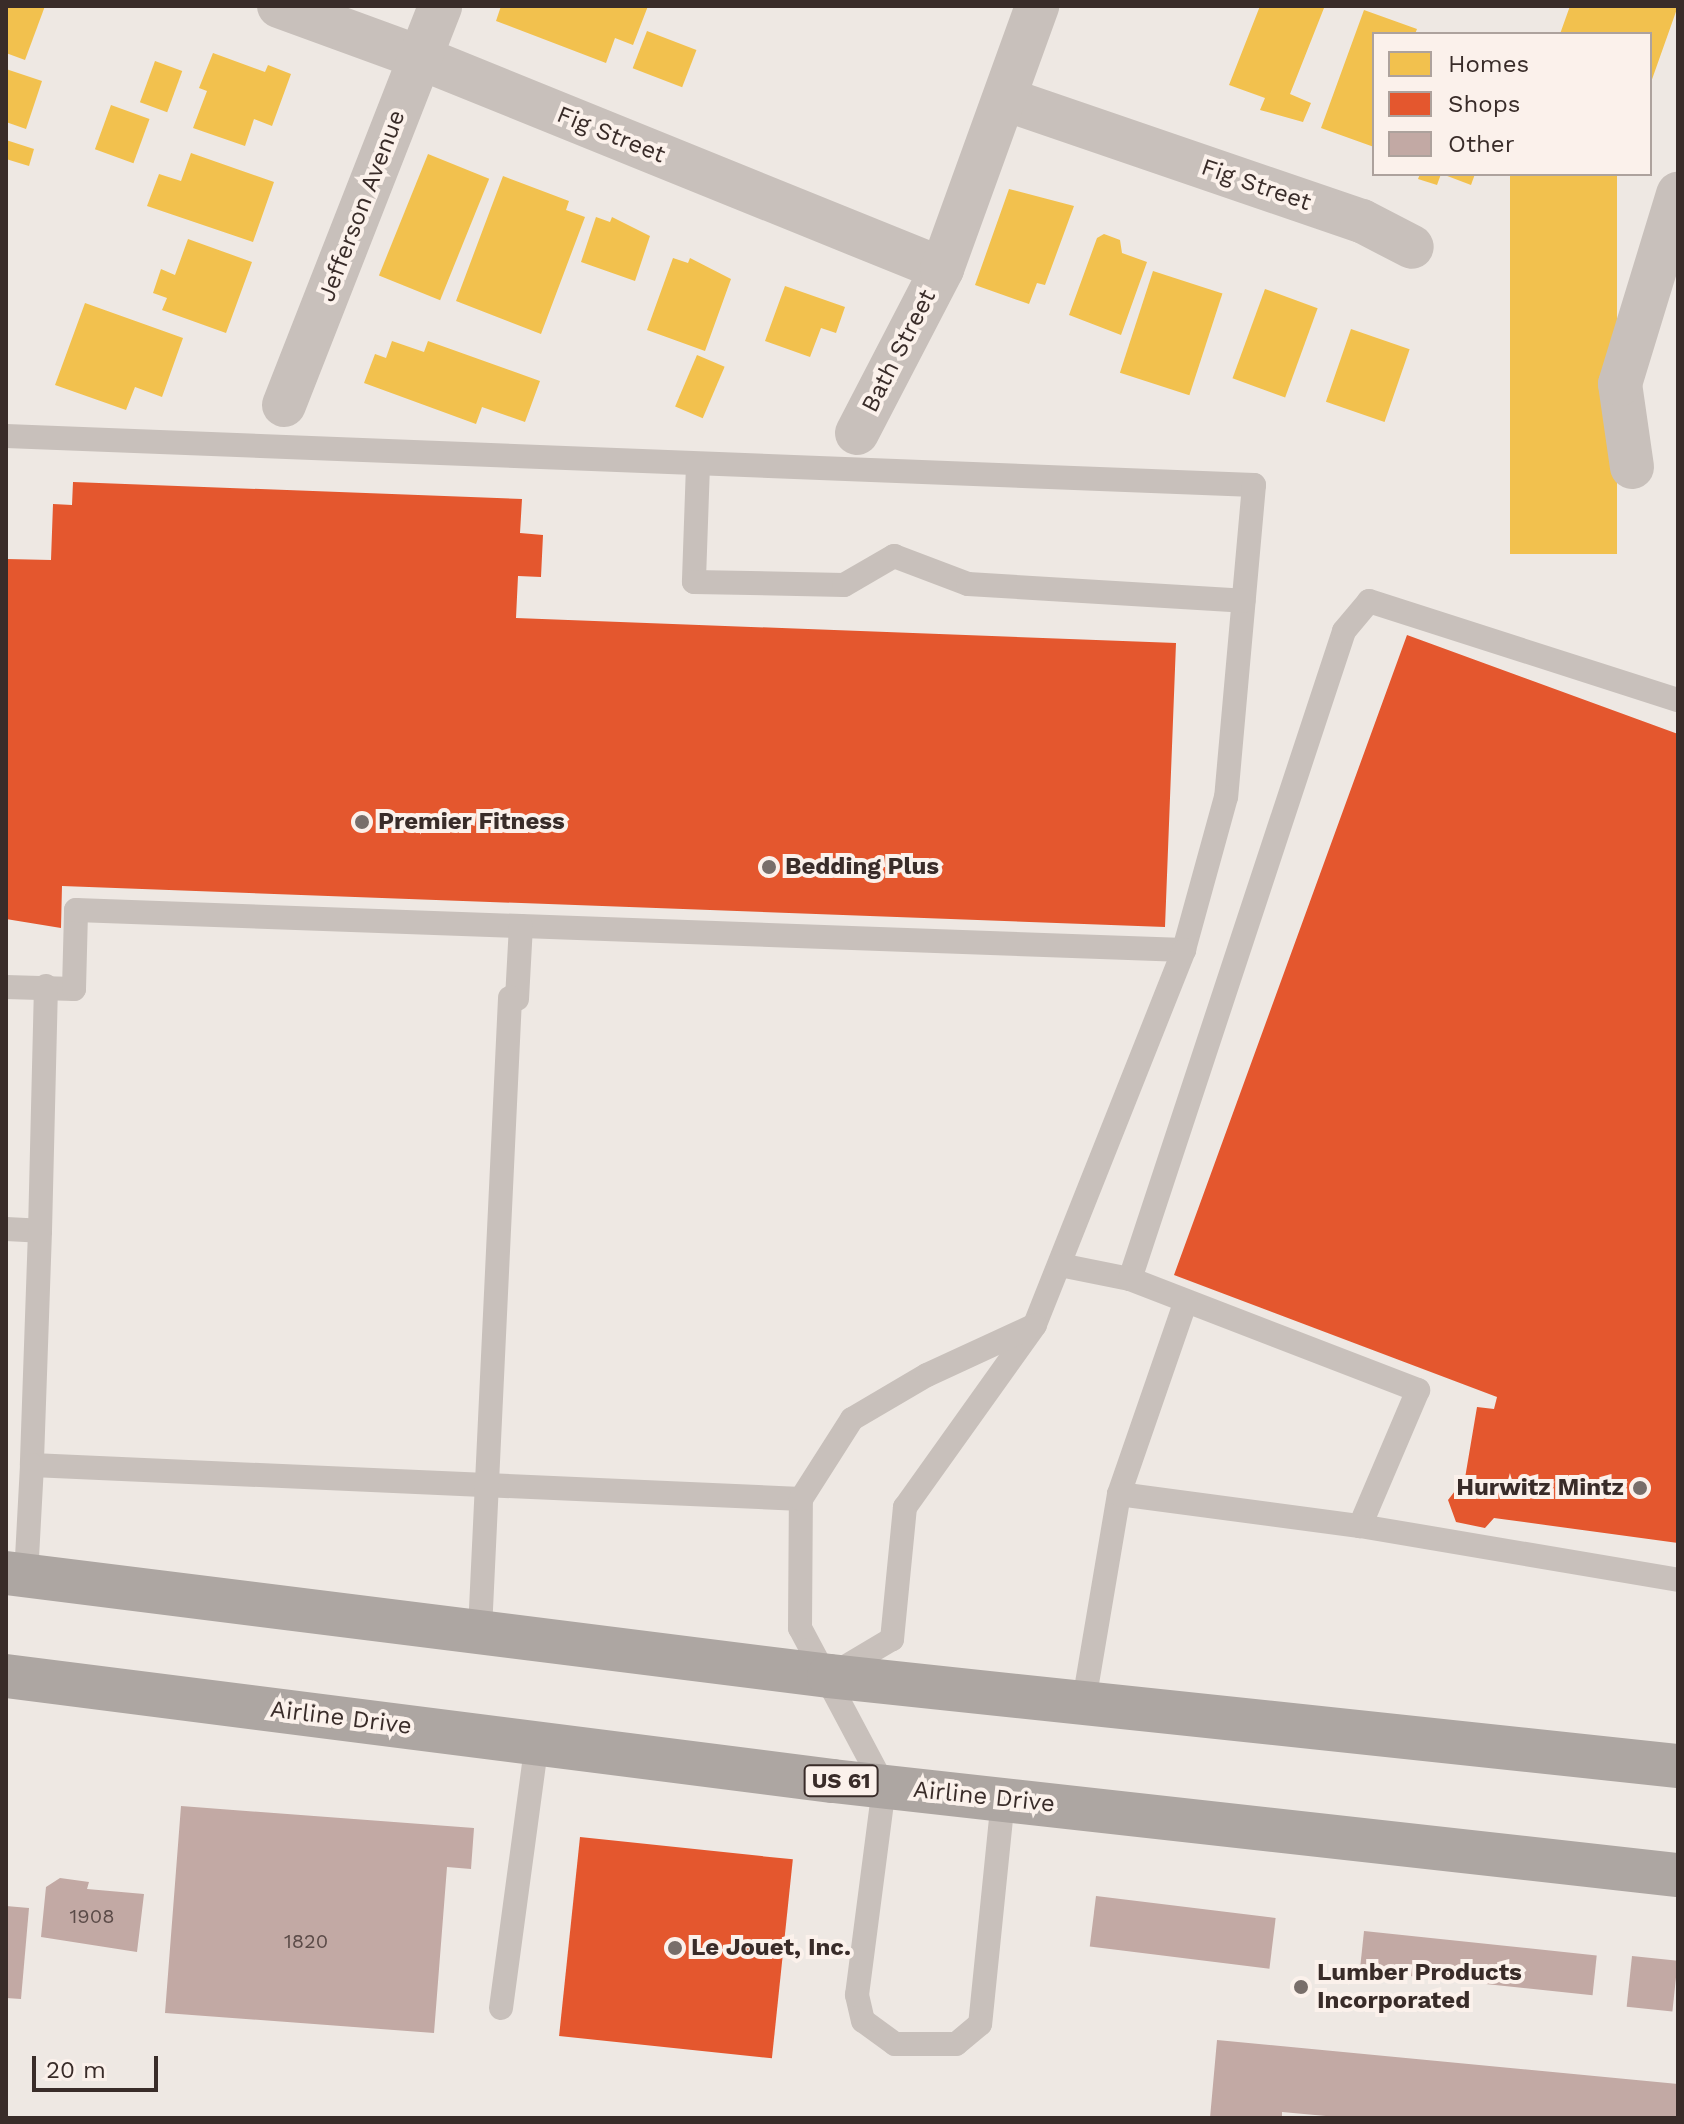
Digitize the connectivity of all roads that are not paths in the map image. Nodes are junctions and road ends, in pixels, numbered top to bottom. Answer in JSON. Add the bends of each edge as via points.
{"nodes":[{"id":1,"x":279,"y":6,"type":"edge"},
{"id":2,"x":440,"y":6,"type":"edge"},
{"id":3,"x":1037,"y":6,"type":"edge"},
{"id":4,"x":421,"y":58,"type":"junction"},
{"id":5,"x":1005,"y":99,"type":"junction"},
{"id":6,"x":1678,"y":194,"type":"edge"},
{"id":7,"x":1412,"y":247,"type":"dead end"},
{"id":8,"x":942,"y":269,"type":"junction"},
{"id":9,"x":284,"y":405,"type":"dead end"},
{"id":10,"x":857,"y":433,"type":"dead end"},
{"id":11,"x":6,"y":436,"type":"edge"},
{"id":12,"x":698,"y":465,"type":"junction"},
{"id":13,"x":1632,"y":467,"type":"dead end"},
{"id":14,"x":1243,"y":601,"type":"junction"},
{"id":15,"x":1678,"y":700,"type":"edge"},
{"id":16,"x":521,"y":926,"type":"junction"},
{"id":17,"x":1184,"y":950,"type":"junction"},
{"id":18,"x":46,"y":986,"type":"junction"},
{"id":19,"x":6,"y":987,"type":"edge"},
{"id":20,"x":6,"y":1229,"type":"edge"},
{"id":21,"x":40,"y":1231,"type":"junction"},
{"id":22,"x":1060,"y":1265,"type":"junction"},
{"id":23,"x":1130,"y":1279,"type":"junction"},
{"id":24,"x":1186,"y":1301,"type":"junction"},
{"id":25,"x":1035,"y":1325,"type":"junction"},
{"id":26,"x":32,"y":1465,"type":"junction"},
{"id":27,"x":491,"y":1483,"type":"junction"},
{"id":28,"x":1119,"y":1494,"type":"junction"},
{"id":29,"x":801,"y":1499,"type":"junction"},
{"id":30,"x":1360,"y":1526,"type":"junction"},
{"id":31,"x":16,"y":1574,"type":"edge"},
{"id":32,"x":1678,"y":1580,"type":"edge"},
{"id":33,"x":480,"y":1630,"type":"junction"},
{"id":34,"x":6,"y":1676,"type":"edge"},
{"id":35,"x":829,"y":1676,"type":"junction"},
{"id":36,"x":1084,"y":1701,"type":"junction"},
{"id":37,"x":537,"y":1743,"type":"junction"},
{"id":38,"x":1678,"y":1766,"type":"edge"},
{"id":39,"x":884,"y":1786,"type":"junction"},
{"id":40,"x":1003,"y":1799,"type":"junction"},
{"id":41,"x":1678,"y":1875,"type":"edge"},
{"id":42,"x":501,"y":2008,"type":"dead end"}],
"edges":[{"from":1,"to":4,"type":"street","name":"Fig Street"},
{"from":2,"to":4,"type":"street","name":"Jefferson Avenue"},
{"from":3,"to":5,"type":"street"},
{"from":4,"to":8,"type":"street","name":"Fig Street"},
{"from":4,"to":9,"type":"street","name":"Jefferson Avenue"},
{"from":5,"to":7,"type":"street","name":"Fig Street","via":[[1362,221]]},
{"from":5,"to":8,"type":"street","name":"Bath Street"},
{"from":6,"to":13,"type":"street","via":[[1620,384]]},
{"from":8,"to":10,"type":"street","name":"Bath Street"},
{"from":11,"to":12,"type":"lane"},
{"from":12,"to":14,"type":"lane","via":[[1254,485]]},
{"from":12,"to":14,"type":"lane","via":[[694,582],[844,585],[894,556],[968,584]]},
{"from":14,"to":17,"type":"lane","via":[[1226,797]]},
{"from":15,"to":23,"type":"lane","via":[[1369,601],[1344,631]]},
{"from":16,"to":17,"type":"lane"},
{"from":16,"to":18,"type":"lane","via":[[76,910],[74,989]]},
{"from":16,"to":27,"type":"lane"},
{"from":17,"to":22,"type":"lane"},
{"from":18,"to":19,"type":"lane"},
{"from":18,"to":21,"type":"lane"},
{"from":20,"to":21,"type":"lane"},
{"from":21,"to":26,"type":"lane"},
{"from":22,"to":23,"type":"lane"},
{"from":22,"to":25,"type":"lane"},
{"from":23,"to":24,"type":"lane"},
{"from":24,"to":28,"type":"lane"},
{"from":24,"to":30,"type":"lane","via":[[1418,1390]]},
{"from":25,"to":29,"type":"lane","via":[[927,1375],[852,1419]]},
{"from":25,"to":35,"type":"lane","via":[[905,1507],[892,1639]]},
{"from":26,"to":27,"type":"lane"},
{"from":26,"to":31,"type":"lane"},
{"from":27,"to":29,"type":"lane"},
{"from":27,"to":33,"type":"lane"},
{"from":28,"to":30,"type":"lane"},
{"from":28,"to":36,"type":"lane"},
{"from":29,"to":35,"type":"lane","via":[[800,1628]]},
{"from":30,"to":32,"type":"lane"},
{"from":31,"to":33,"type":"highway"},
{"from":33,"to":35,"type":"highway"},
{"from":34,"to":37,"type":"highway","name":"Airline Drive","number":"US 61"},
{"from":35,"to":36,"type":"highway"},
{"from":35,"to":39,"type":"lane"},
{"from":36,"to":38,"type":"highway"},
{"from":37,"to":39,"type":"highway","name":"Airline Drive","number":"US 61"},
{"from":37,"to":42,"type":"lane"},
{"from":39,"to":40,"type":"highway","name":"Airline Drive","number":"US 61"},
{"from":39,"to":40,"type":"lane","via":[[857,1995],[863,2021],[895,2044],[956,2044],[980,2024]]},
{"from":40,"to":41,"type":"highway","name":"Airline Drive","number":"US 61"}]}
